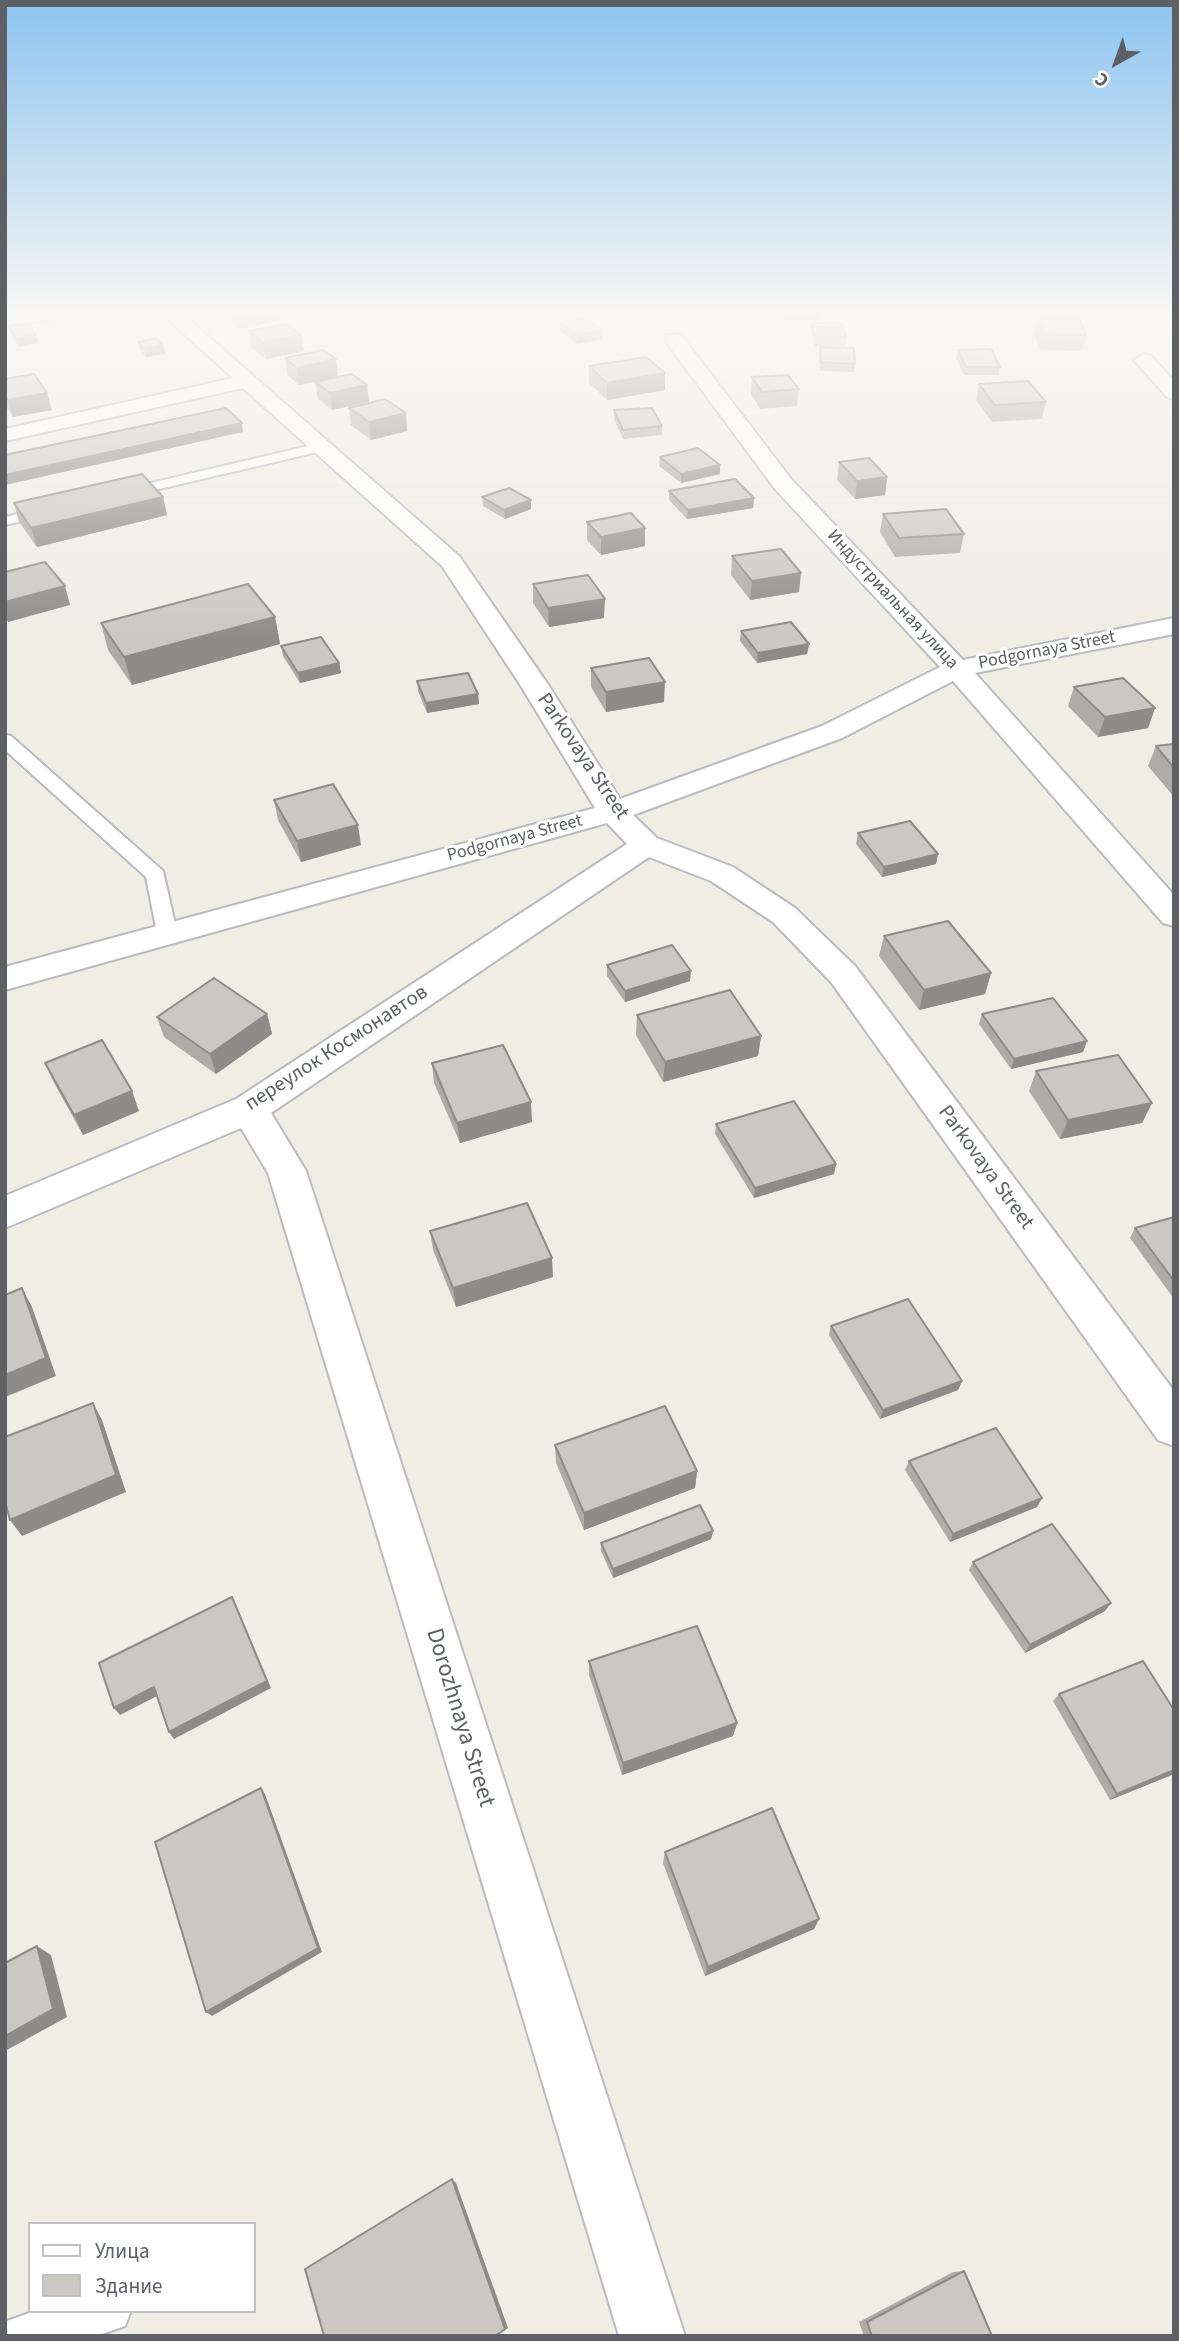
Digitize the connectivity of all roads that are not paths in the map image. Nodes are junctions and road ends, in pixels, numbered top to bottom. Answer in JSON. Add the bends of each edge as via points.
{"nodes":[{"id":1,"x":71,"y":420,"type":"edge"},
{"id":2,"x":291,"y":420,"type":"edge"},
{"id":3,"x":735,"y":420,"type":"edge"},
{"id":4,"x":5,"y":435,"type":"edge"},
{"id":5,"x":321,"y":447,"type":"junction"},
{"id":6,"x":110,"y":496,"type":"edge"},
{"id":7,"x":71,"y":506,"type":"edge"},
{"id":8,"x":5,"y":521,"type":"edge"},
{"id":9,"x":1174,"y":626,"type":"edge"},
{"id":10,"x":957,"y":670,"type":"junction"},
{"id":11,"x":5,"y":740,"type":"edge"},
{"id":12,"x":614,"y":812,"type":"junction"},
{"id":13,"x":646,"y":845,"type":"junction"},
{"id":14,"x":1174,"y":916,"type":"edge"},
{"id":15,"x":167,"y":933,"type":"junction"},
{"id":16,"x":5,"y":979,"type":"edge"},
{"id":17,"x":249,"y":1109,"type":"junction"},
{"id":18,"x":5,"y":1213,"type":"edge"},
{"id":19,"x":1174,"y":1426,"type":"edge"},
{"id":20,"x":103,"y":2313,"type":"edge"},
{"id":21,"x":22,"y":2336,"type":"edge"},
{"id":22,"x":652,"y":2336,"type":"edge"}],
"edges":[{"from":1,"to":4,"type":"street"},
{"from":2,"to":5,"type":"street","name":"Parkovaya Street"},
{"from":3,"to":10,"type":"street","name":"Индустриальная улица","via":[[783,484]]},
{"from":5,"to":6,"type":"lane"},
{"from":5,"to":12,"type":"street","name":"Parkovaya Street","via":[[451,561]]},
{"from":7,"to":8,"type":"lane"},
{"from":9,"to":10,"type":"street","name":"Podgornaya Street"},
{"from":10,"to":12,"type":"street","name":"Podgornaya Street","via":[[832,732]]},
{"from":10,"to":14,"type":"street","name":"Индустриальная улица"},
{"from":11,"to":15,"type":"lane","via":[[156,875]]},
{"from":12,"to":13,"type":"street","name":"Parkovaya Street"},
{"from":12,"to":15,"type":"street","name":"Podgornaya Street"},
{"from":13,"to":17,"type":"street","name":"переулок Космонавтов"},
{"from":13,"to":19,"type":"street","name":"Parkovaya Street","via":[[722,874],[784,915],[843,974]]},
{"from":15,"to":16,"type":"street","name":"Podgornaya Street"},
{"from":17,"to":18,"type":"street","name":"переулок Космонавтов"},
{"from":17,"to":22,"type":"street","name":"Dorozhnaya Street","via":[[288,1171]]},
{"from":20,"to":21,"type":"lane"}]}
